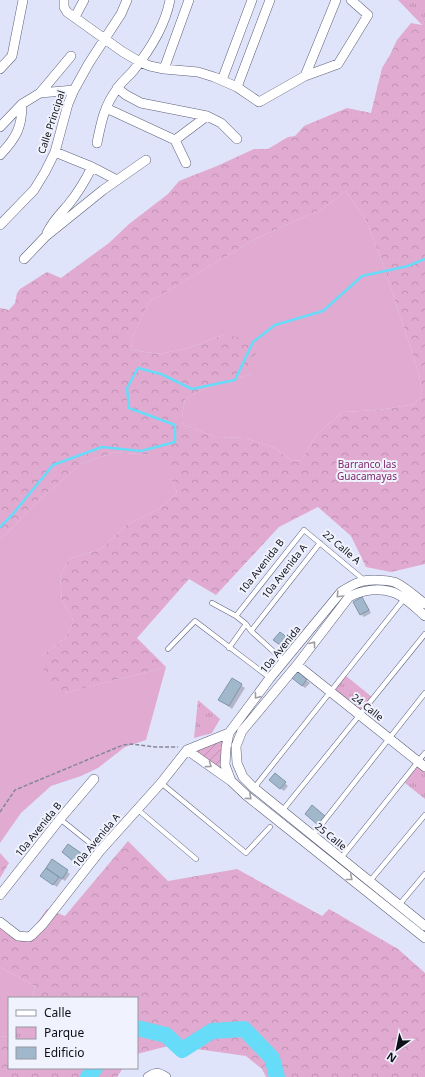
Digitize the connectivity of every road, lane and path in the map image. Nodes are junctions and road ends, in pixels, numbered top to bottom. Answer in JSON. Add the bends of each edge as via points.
{"nodes":[{"id":1,"x":23,"y":0,"type":"edge"},
{"id":2,"x":64,"y":0,"type":"edge"},
{"id":3,"x":84,"y":0,"type":"edge"},
{"id":4,"x":127,"y":0,"type":"edge"},
{"id":5,"x":170,"y":0,"type":"edge"},
{"id":6,"x":189,"y":0,"type":"edge"},
{"id":7,"x":252,"y":0,"type":"edge"},
{"id":8,"x":270,"y":0,"type":"edge"},
{"id":9,"x":336,"y":0,"type":"edge"},
{"id":10,"x":351,"y":0,"type":"edge"},
{"id":11,"x":246,"y":12,"type":"junction"},
{"id":12,"x":75,"y":17,"type":"junction"},
{"id":13,"x":263,"y":17,"type":"junction"},
{"id":14,"x":105,"y":38,"type":"junction"},
{"id":15,"x":71,"y":56,"type":"dead end"},
{"id":16,"x":140,"y":62,"type":"junction"},
{"id":17,"x":0,"y":69,"type":"edge"},
{"id":18,"x":164,"y":69,"type":"junction"},
{"id":19,"x":305,"y":76,"type":"junction"},
{"id":20,"x":222,"y":80,"type":"junction"},
{"id":21,"x":237,"y":87,"type":"junction"},
{"id":22,"x":117,"y":88,"type":"junction"},
{"id":23,"x":74,"y":90,"type":"junction"},
{"id":24,"x":40,"y":93,"type":"junction"},
{"id":25,"x":22,"y":104,"type":"junction"},
{"id":26,"x":106,"y":108,"type":"junction"},
{"id":27,"x":207,"y":116,"type":"junction"},
{"id":28,"x":0,"y":127,"type":"edge"},
{"id":29,"x":237,"y":139,"type":"dead end"},
{"id":30,"x":175,"y":140,"type":"junction"},
{"id":31,"x":97,"y":143,"type":"dead end"},
{"id":32,"x":55,"y":152,"type":"junction"},
{"id":33,"x":0,"y":155,"type":"edge"},
{"id":34,"x":146,"y":160,"type":"dead end"},
{"id":35,"x":186,"y":163,"type":"dead end"},
{"id":36,"x":92,"y":167,"type":"junction"},
{"id":37,"x":117,"y":180,"type":"junction"},
{"id":38,"x":0,"y":225,"type":"edge"},
{"id":39,"x":46,"y":236,"type":"junction"},
{"id":40,"x":24,"y":259,"type":"dead end"},
{"id":41,"x":304,"y":530,"type":"joint"},
{"id":42,"x":320,"y":543,"type":"junction"},
{"id":43,"x":369,"y":581,"type":"junction"},
{"id":44,"x":396,"y":583,"type":"junction"},
{"id":45,"x":395,"y":593,"type":"junction"},
{"id":46,"x":404,"y":599,"type":"junction"},
{"id":47,"x":212,"y":603,"type":"dead end"},
{"id":48,"x":425,"y":604,"type":"edge"},
{"id":49,"x":236,"y":616,"type":"junction"},
{"id":50,"x":425,"y":616,"type":"edge"},
{"id":51,"x":246,"y":624,"type":"junction"},
{"id":52,"x":250,"y":631,"type":"junction"},
{"id":53,"x":425,"y":634,"type":"edge"},
{"id":54,"x":229,"y":648,"type":"junction"},
{"id":55,"x":168,"y":649,"type":"dead end"},
{"id":56,"x":284,"y":661,"type":"junction"},
{"id":57,"x":297,"y":665,"type":"junction"},
{"id":58,"x":270,"y":678,"type":"junction"},
{"id":59,"x":331,"y":692,"type":"junction"},
{"id":60,"x":425,"y":693,"type":"edge"},
{"id":61,"x":360,"y":716,"type":"junction"},
{"id":62,"x":229,"y":733,"type":"junction"},
{"id":63,"x":390,"y":739,"type":"junction"},
{"id":64,"x":187,"y":750,"type":"junction"},
{"id":65,"x":226,"y":753,"type":"joint"},
{"id":66,"x":425,"y":753,"type":"edge"},
{"id":67,"x":422,"y":764,"type":"edge"},
{"id":68,"x":94,"y":779,"type":"dead end"},
{"id":69,"x":231,"y":781,"type":"junction"},
{"id":70,"x":161,"y":783,"type":"junction"},
{"id":71,"x":254,"y":788,"type":"junction"},
{"id":72,"x":137,"y":809,"type":"junction"},
{"id":73,"x":282,"y":811,"type":"junction"},
{"id":74,"x":0,"y":812,"type":"edge"},
{"id":75,"x":425,"y":815,"type":"edge"},
{"id":76,"x":60,"y":819,"type":"junction"},
{"id":77,"x":293,"y":819,"type":"junction"},
{"id":78,"x":270,"y":827,"type":"dead end"},
{"id":79,"x":287,"y":828,"type":"junction"},
{"id":80,"x":313,"y":835,"type":"junction"},
{"id":81,"x":100,"y":851,"type":"junction"},
{"id":82,"x":341,"y":858,"type":"junction"},
{"id":83,"x":196,"y":859,"type":"dead end"},
{"id":84,"x":425,"y":874,"type":"edge"},
{"id":85,"x":370,"y":881,"type":"junction"},
{"id":86,"x":0,"y":895,"type":"edge"},
{"id":87,"x":400,"y":905,"type":"junction"},
{"id":88,"x":0,"y":922,"type":"edge"},
{"id":89,"x":425,"y":926,"type":"edge"},
{"id":90,"x":425,"y":938,"type":"edge"},
{"id":91,"x":148,"y":1077,"type":"edge"},
{"id":92,"x":166,"y":1077,"type":"edge"}],
"edges":[{"from":1,"to":17,"type":"street","via":[[12,56]]},
{"from":2,"to":12,"type":"street","via":[[65,10]]},
{"from":3,"to":12,"type":"street"},
{"from":4,"to":14,"type":"street","name":"Calle Principal"},
{"from":5,"to":16,"type":"street","via":[[156,38]]},
{"from":6,"to":18,"type":"street"},
{"from":7,"to":11,"type":"street"},
{"from":8,"to":13,"type":"street"},
{"from":9,"to":19,"type":"street"},
{"from":10,"to":19,"type":"street","via":[[368,15],[364,23],[339,64]]},
{"from":11,"to":13,"type":"street"},
{"from":11,"to":20,"type":"street"},
{"from":12,"to":14,"type":"street"},
{"from":13,"to":21,"type":"street"},
{"from":14,"to":16,"type":"street"},
{"from":14,"to":23,"type":"street","name":"Calle Principal"},
{"from":15,"to":24,"type":"street"},
{"from":16,"to":18,"type":"street"},
{"from":16,"to":22,"type":"street"},
{"from":18,"to":20,"type":"street","via":[[198,72]]},
{"from":19,"to":21,"type":"street","via":[[260,101]]},
{"from":20,"to":21,"type":"street"},
{"from":22,"to":26,"type":"street"},
{"from":22,"to":27,"type":"street","via":[[141,103]]},
{"from":23,"to":24,"type":"street"},
{"from":23,"to":32,"type":"street","name":"Calle Principal"},
{"from":24,"to":25,"type":"street"},
{"from":25,"to":28,"type":"street"},
{"from":25,"to":33,"type":"street","via":[[18,130],[13,141]]},
{"from":26,"to":30,"type":"street"},
{"from":26,"to":31,"type":"street"},
{"from":27,"to":29,"type":"street","via":[[226,126]]},
{"from":27,"to":30,"type":"street"},
{"from":30,"to":35,"type":"street"},
{"from":32,"to":36,"type":"street"},
{"from":32,"to":38,"type":"street","name":"Calle Principal","via":[[34,190]]},
{"from":34,"to":37,"type":"street"},
{"from":36,"to":37,"type":"street"},
{"from":36,"to":39,"type":"street","via":[[82,187],[50,227]]},
{"from":37,"to":39,"type":"street"},
{"from":39,"to":40,"type":"street"},
{"from":41,"to":42,"type":"lane","name":"22 Calle A"},
{"from":41,"to":49,"type":"lane","name":"10a Avenida B"},
{"from":42,"to":43,"type":"lane","name":"22 Calle A"},
{"from":42,"to":52,"type":"lane","name":"10a Avenida A"},
{"from":43,"to":44,"type":"street"},
{"from":43,"to":56,"type":"street","name":"10a Avenida","one_way":true,"via":[[362,581],[341,592]]},
{"from":44,"to":45,"type":"street"},
{"from":44,"to":48,"type":"street"},
{"from":45,"to":46,"type":"street"},
{"from":57,"to":45,"type":"street","one_way":true,"via":[[349,597],[367,591]]},
{"from":46,"to":50,"type":"street"},
{"from":46,"to":59,"type":"lane"},
{"from":47,"to":49,"type":"lane"},
{"from":49,"to":51,"type":"lane"},
{"from":51,"to":52,"type":"lane"},
{"from":51,"to":54,"type":"lane"},
{"from":52,"to":56,"type":"lane"},
{"from":53,"to":61,"type":"lane"},
{"from":54,"to":55,"type":"lane","via":[[194,621]]},
{"from":54,"to":58,"type":"lane"},
{"from":56,"to":58,"type":"street","name":"10a Avenida"},
{"from":57,"to":59,"type":"street","name":"24 Calle"},
{"from":57,"to":71,"type":"street","name":"25 Calle","via":[[242,731],[236,746],[237,763],[244,777]]},
{"from":58,"to":62,"type":"street","name":"10a Avenida","one_way":true},
{"from":59,"to":61,"type":"street","name":"24 Calle"},
{"from":59,"to":71,"type":"lane"},
{"from":60,"to":63,"type":"lane"},
{"from":61,"to":63,"type":"street","name":"24 Calle"},
{"from":61,"to":73,"type":"lane"},
{"from":62,"to":64,"type":"street"},
{"from":62,"to":65,"type":"street","name":"10a Avenida"},
{"from":63,"to":67,"type":"street","name":"24 Calle"},
{"from":63,"to":80,"type":"lane"},
{"from":64,"to":69,"type":"street","name":"25 Calle","one_way":true},
{"from":64,"to":70,"type":"street","name":"10a Avenida A"},
{"from":64,"to":74,"type":"path","via":[[178,747],[123,745],[16,790]]},
{"from":65,"to":69,"type":"street","name":"25 Calle","via":[[225,765]]},
{"from":66,"to":67,"type":"lane"},
{"from":67,"to":82,"type":"lane"},
{"from":68,"to":76,"type":"street","name":"10a Avenida B"},
{"from":69,"to":79,"type":"street","name":"25 Calle","one_way":true},
{"from":70,"to":72,"type":"street","name":"10a Avenida A"},
{"from":70,"to":78,"type":"lane","via":[[247,853]]},
{"from":71,"to":73,"type":"street","name":"25 Calle"},
{"from":72,"to":81,"type":"street","name":"10a Avenida A"},
{"from":72,"to":83,"type":"lane"},
{"from":73,"to":77,"type":"street","name":"25 Calle"},
{"from":75,"to":85,"type":"lane"},
{"from":76,"to":81,"type":"lane"},
{"from":76,"to":86,"type":"street","name":"10a Avenida B"},
{"from":77,"to":79,"type":"street"},
{"from":77,"to":80,"type":"street","name":"25 Calle"},
{"from":79,"to":90,"type":"street","name":"25 Calle","one_way":true},
{"from":80,"to":82,"type":"street","name":"25 Calle"},
{"from":81,"to":88,"type":"street","name":"10a Avenida A","via":[[32,935],[18,936]]},
{"from":82,"to":85,"type":"street","name":"25 Calle"},
{"from":84,"to":87,"type":"lane"},
{"from":85,"to":87,"type":"street","name":"25 Calle"},
{"from":87,"to":89,"type":"street","name":"25 Calle"},
{"from":91,"to":92,"type":"street","via":[[158,1073]]}]}
